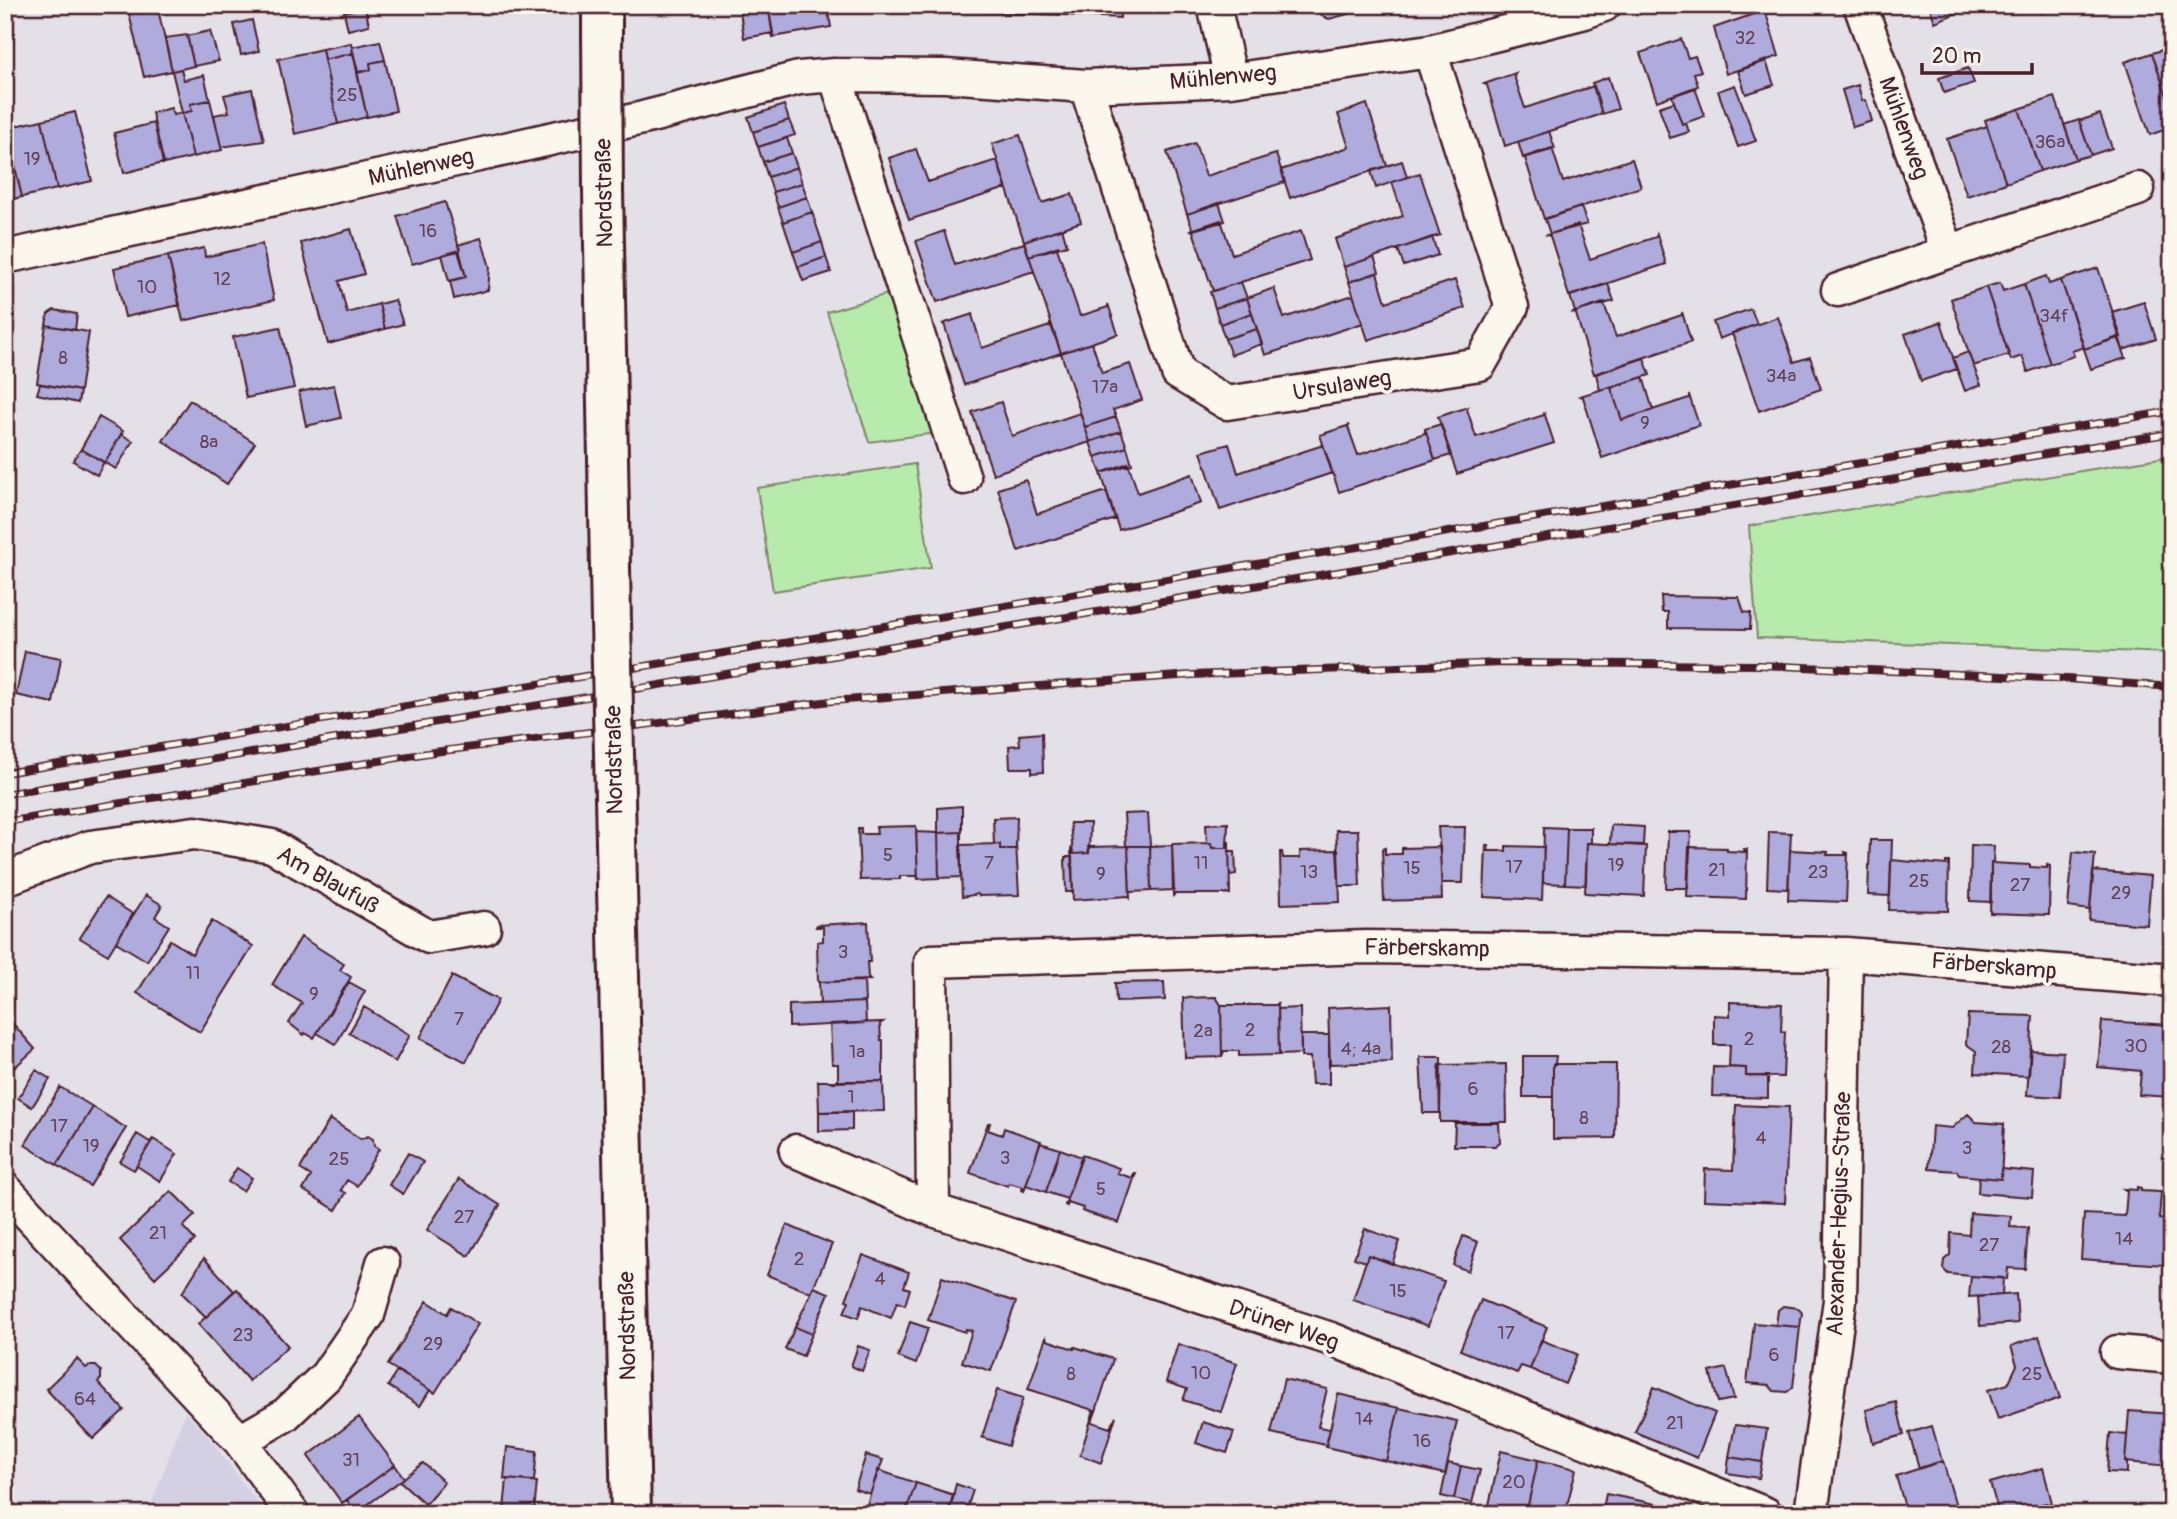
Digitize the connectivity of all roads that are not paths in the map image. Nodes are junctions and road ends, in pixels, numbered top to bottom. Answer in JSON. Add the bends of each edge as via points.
{"nodes":[{"id":1,"x":1214,"y":5,"type":"edge"},
{"id":2,"x":1604,"y":5,"type":"edge"},
{"id":3,"x":1860,"y":5,"type":"edge"},
{"id":4,"x":602,"y":19,"type":"edge"},
{"id":5,"x":1430,"y":51,"type":"junction"},
{"id":6,"x":835,"y":75,"type":"junction"},
{"id":7,"x":1231,"y":80,"type":"junction"},
{"id":8,"x":1086,"y":86,"type":"junction"},
{"id":9,"x":2138,"y":189,"type":"dead end"},
{"id":10,"x":1948,"y":252,"type":"junction"},
{"id":11,"x":5,"y":257,"type":"edge"},
{"id":12,"x":1838,"y":290,"type":"dead end"},
{"id":13,"x":964,"y":478,"type":"dead end"},
{"id":14,"x":5,"y":880,"type":"edge"},
{"id":15,"x":484,"y":928,"type":"dead end"},
{"id":16,"x":1846,"y":954,"type":"junction"},
{"id":17,"x":2172,"y":980,"type":"edge"},
{"id":18,"x":796,"y":1152,"type":"dead end"},
{"id":19,"x":5,"y":1189,"type":"edge"},
{"id":20,"x":933,"y":1210,"type":"junction"},
{"id":21,"x":383,"y":1263,"type":"dead end"},
{"id":22,"x":2117,"y":1352,"type":"dead end"},
{"id":23,"x":2172,"y":1357,"type":"edge"},
{"id":24,"x":240,"y":1441,"type":"junction"},
{"id":25,"x":293,"y":1514,"type":"edge"},
{"id":26,"x":631,"y":1514,"type":"edge"},
{"id":27,"x":1766,"y":1514,"type":"edge"},
{"id":28,"x":1811,"y":1514,"type":"edge"}],
"edges":[{"from":1,"to":7,"type":"street"},
{"from":2,"to":5,"type":"street","name":"Mühlenweg"},
{"from":3,"to":10,"type":"street","name":"Mühlenweg"},
{"from":4,"to":26,"type":"street","name":"Nordstraße","bridge":true},
{"from":5,"to":7,"type":"street","name":"Mühlenweg"},
{"from":5,"to":8,"type":"street","name":"Ursulaweg","via":[[1513,307],[1480,364],[1227,403],[1178,373]]},
{"from":6,"to":8,"type":"street","name":"Mühlenweg","via":[[946,76]]},
{"from":6,"to":11,"type":"street","name":"Mühlenweg","via":[[799,78],[479,155]]},
{"from":6,"to":13,"type":"street"},
{"from":7,"to":8,"type":"street","name":"Mühlenweg"},
{"from":9,"to":10,"type":"street"},
{"from":10,"to":12,"type":"street"},
{"from":14,"to":15,"type":"street","name":"Am Blaufuß","via":[[90,847],[195,834],[272,846],[429,937]]},
{"from":16,"to":17,"type":"street","name":"Färberskamp"},
{"from":16,"to":20,"type":"street","name":"Färberskamp","via":[[1367,947],[931,961]]},
{"from":16,"to":28,"type":"street","name":"Alexander-Hegius-Straße","via":[[1840,1300]]},
{"from":18,"to":20,"type":"street","name":"Drüner Weg"},
{"from":19,"to":24,"type":"street"},
{"from":20,"to":27,"type":"street","name":"Drüner Weg","via":[[1331,1339]]},
{"from":21,"to":24,"type":"street","via":[[368,1315],[326,1376],[285,1415]]},
{"from":22,"to":23,"type":"street"},
{"from":24,"to":25,"type":"street"}]}
